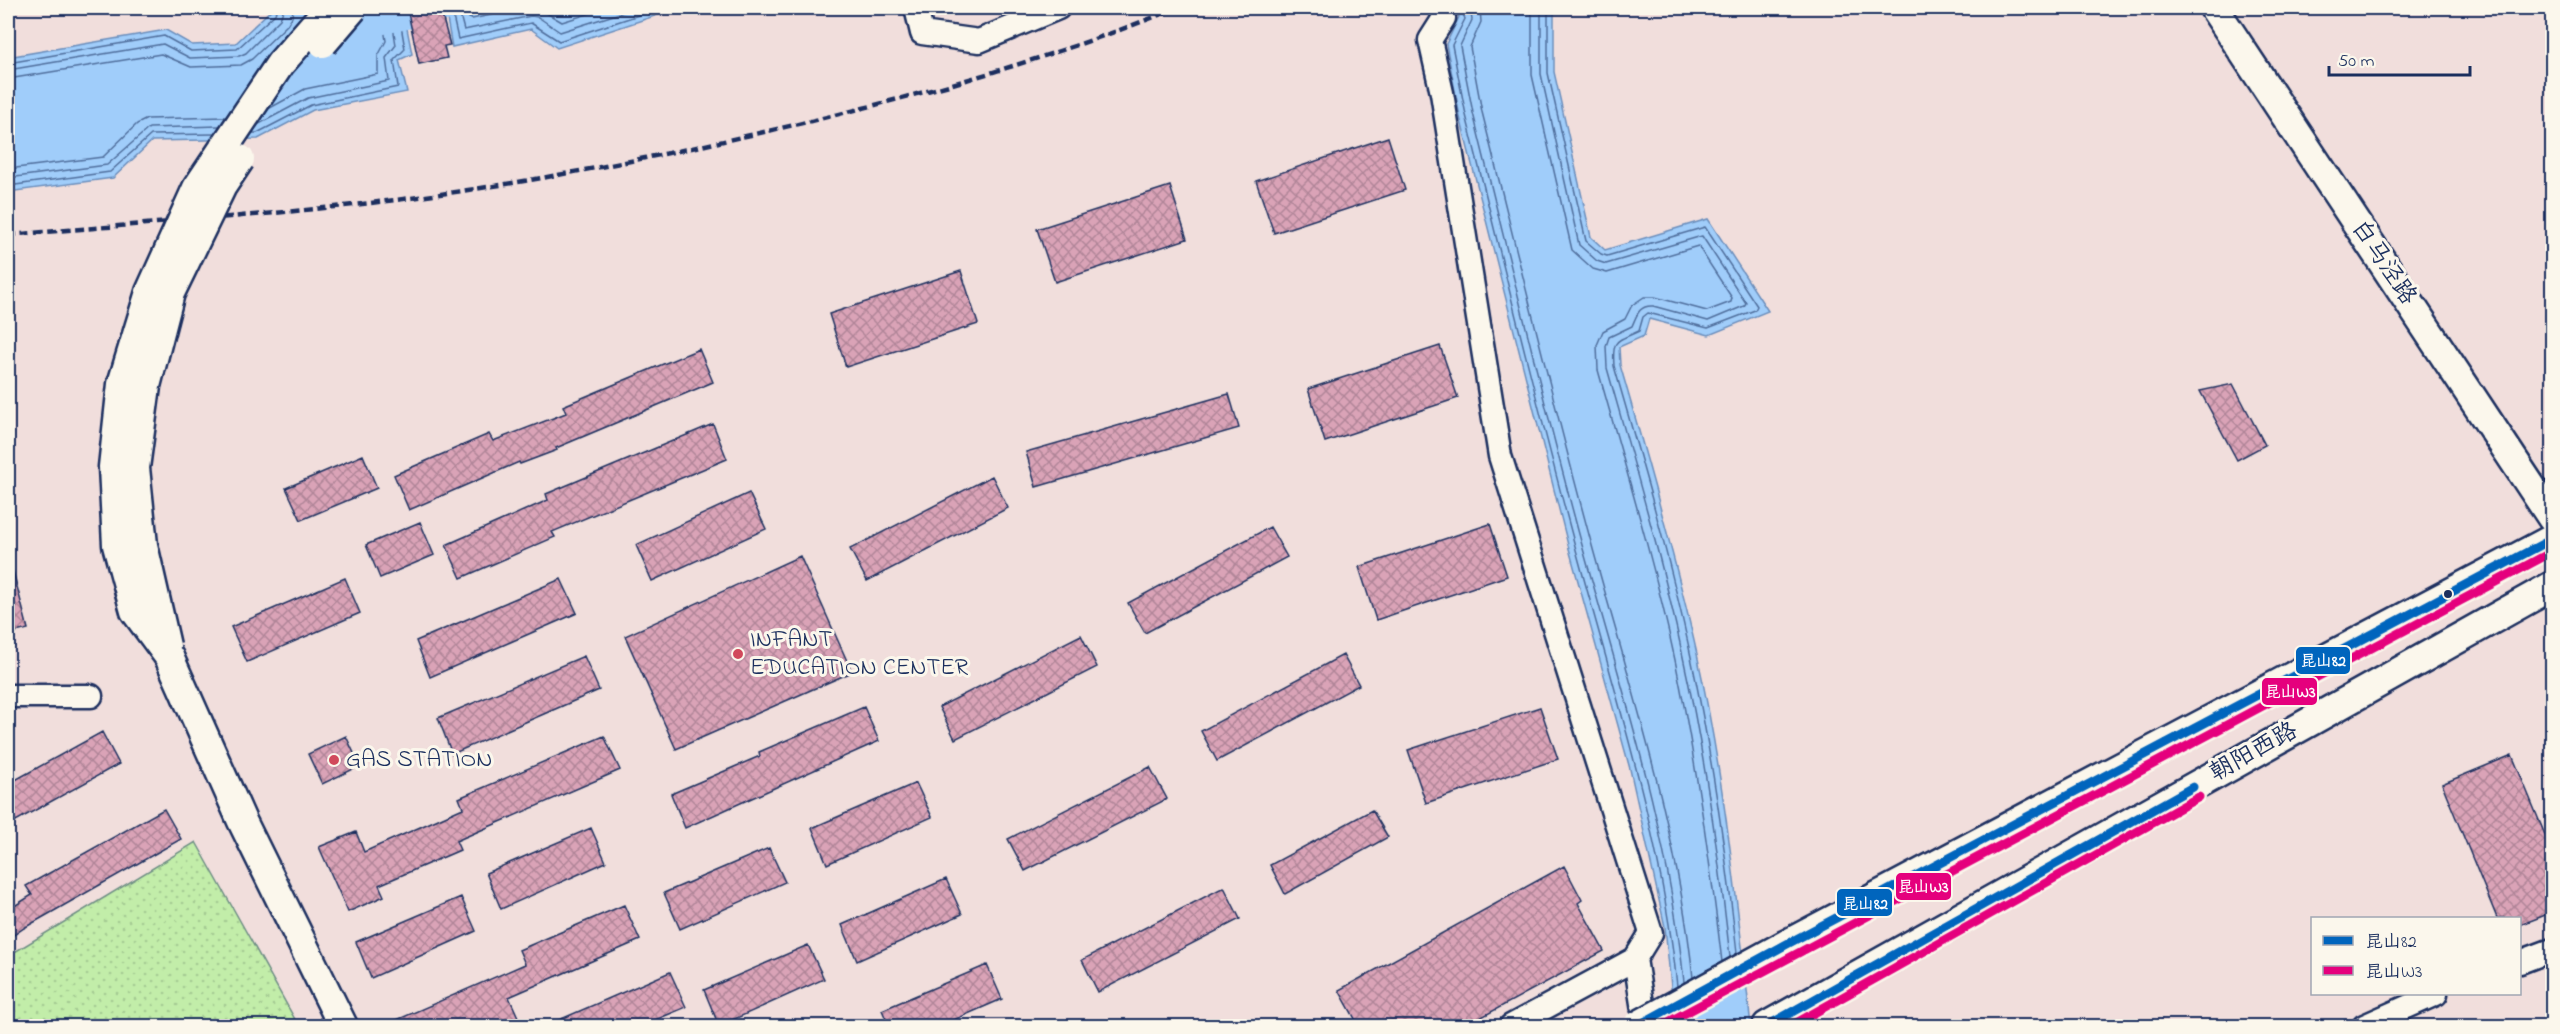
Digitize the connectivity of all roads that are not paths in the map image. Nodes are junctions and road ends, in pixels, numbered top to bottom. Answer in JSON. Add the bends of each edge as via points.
{"nodes":[{"id":1,"x":328,"y":8,"type":"edge"},
{"id":2,"x":353,"y":8,"type":"edge"},
{"id":3,"x":916,"y":8,"type":"edge"},
{"id":4,"x":1059,"y":8,"type":"edge"},
{"id":5,"x":1442,"y":8,"type":"edge"},
{"id":6,"x":2214,"y":8,"type":"edge"},
{"id":7,"x":2553,"y":518,"type":"edge"},
{"id":8,"x":2553,"y":538,"type":"edge"},
{"id":9,"x":2553,"y":586,"type":"edge"},
{"id":10,"x":169,"y":657,"type":"junction"},
{"id":11,"x":8,"y":696,"type":"edge"},
{"id":12,"x":91,"y":696,"type":"dead end"},
{"id":13,"x":2553,"y":950,"type":"edge"},
{"id":14,"x":1635,"y":959,"type":"junction"},
{"id":15,"x":2521,"y":962,"type":"edge"},
{"id":16,"x":2432,"y":995,"type":"edge"},
{"id":17,"x":1640,"y":1018,"type":"edge"},
{"id":18,"x":343,"y":1026,"type":"edge"},
{"id":19,"x":1511,"y":1026,"type":"edge"},
{"id":20,"x":1767,"y":1026,"type":"edge"},
{"id":21,"x":2364,"y":1026,"type":"edge"}],
"edges":[{"from":1,"to":10,"type":"main road","bridge":true,"via":[[280,64],[197,188],[150,292],[122,384],[113,467],[117,545],[135,611]]},
{"from":2,"to":10,"type":"main road","bridge":true,"via":[[299,71],[222,186],[170,293],[146,386],[135,468],[143,545]]},
{"from":3,"to":4,"type":"street","via":[[922,33],[978,41]]},
{"from":5,"to":14,"type":"street","via":[[1444,18],[1430,39],[1500,456],[1651,933]]},
{"from":6,"to":7,"type":"main road","name":"白马泾路"},
{"from":8,"to":17,"type":"main road","name":"朝阳西路","bridge":true},
{"from":9,"to":20,"type":"main road","name":"朝阳西路"},
{"from":10,"to":18,"type":"main road","via":[[242,821]]},
{"from":11,"to":12,"type":"street"},
{"from":13,"to":15,"type":"street"},
{"from":14,"to":17,"type":"street"},
{"from":14,"to":19,"type":"street"},
{"from":16,"to":21,"type":"street"}]}
